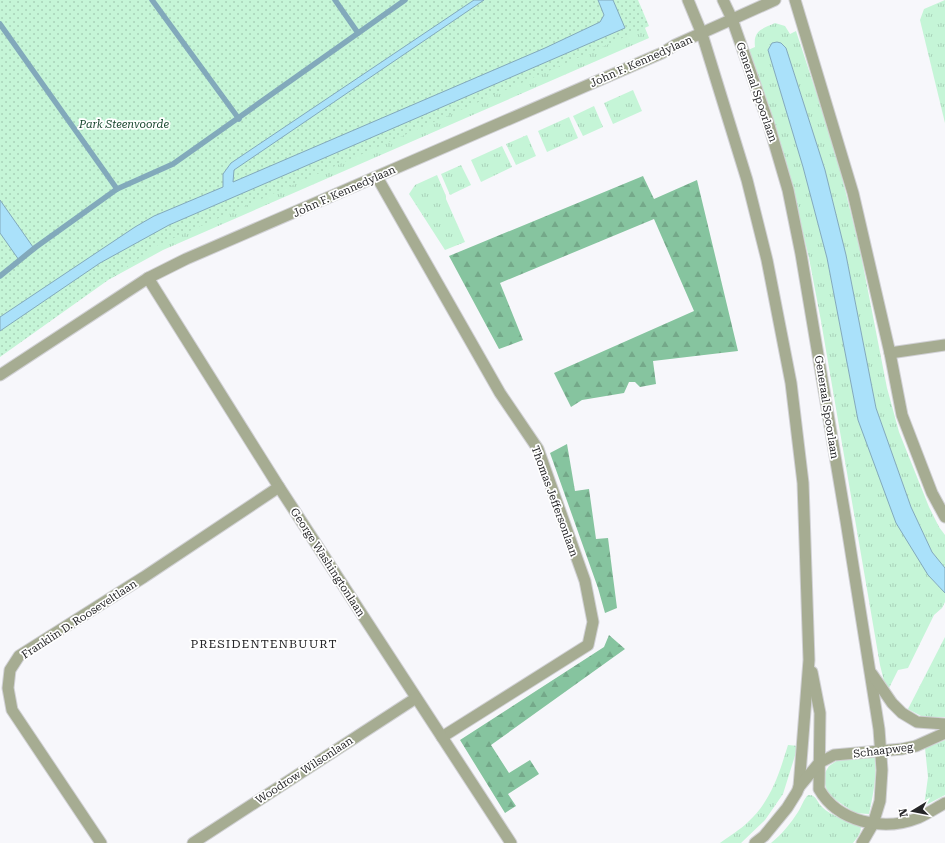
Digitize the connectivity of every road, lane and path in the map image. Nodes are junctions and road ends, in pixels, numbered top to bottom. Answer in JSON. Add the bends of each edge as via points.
{"nodes":[{"id":1,"x":688,"y":0,"type":"edge"},
{"id":2,"x":723,"y":0,"type":"edge"},
{"id":3,"x":775,"y":0,"type":"edge"},
{"id":4,"x":795,"y":0,"type":"edge"},
{"id":5,"x":732,"y":19,"type":"junction"},
{"id":6,"x":702,"y":34,"type":"junction"},
{"id":7,"x":377,"y":177,"type":"junction"},
{"id":8,"x":148,"y":278,"type":"junction"},
{"id":9,"x":945,"y":345,"type":"edge"},
{"id":10,"x":890,"y":353,"type":"junction"},
{"id":11,"x":0,"y":375,"type":"edge"},
{"id":12,"x":279,"y":488,"type":"junction"},
{"id":13,"x":945,"y":517,"type":"edge"},
{"id":14,"x":809,"y":660,"type":"junction"},
{"id":15,"x":869,"y":668,"type":"junction"},
{"id":16,"x":416,"y":698,"type":"junction"},
{"id":17,"x":945,"y":724,"type":"edge"},
{"id":18,"x":945,"y":733,"type":"edge"},
{"id":19,"x":442,"y":737,"type":"junction"},
{"id":20,"x":881,"y":751,"type":"junction"},
{"id":21,"x":819,"y":762,"type":"junction"},
{"id":22,"x":798,"y":787,"type":"junction"},
{"id":23,"x":945,"y":803,"type":"edge"},
{"id":24,"x":873,"y":824,"type":"junction"},
{"id":25,"x":101,"y":843,"type":"edge"},
{"id":26,"x":193,"y":843,"type":"edge"},
{"id":27,"x":512,"y":843,"type":"edge"},
{"id":28,"x":755,"y":843,"type":"edge"},
{"id":29,"x":862,"y":843,"type":"edge"}],
"edges":[{"from":1,"to":6,"type":"street"},
{"from":2,"to":5,"type":"street","name":"Generaal Spoorlaan"},
{"from":3,"to":5,"type":"street","name":"John F. Kennedylaan"},
{"from":4,"to":10,"type":"street","via":[[853,193]]},
{"from":5,"to":6,"type":"street","name":"John F. Kennedylaan"},
{"from":5,"to":15,"type":"street","name":"Generaal Spoorlaan","via":[[768,122],[788,190],[802,254]]},
{"from":6,"to":7,"type":"street","name":"John F. Kennedylaan"},
{"from":6,"to":14,"type":"street","via":[[747,180],[767,260],[791,383],[803,483]]},
{"from":7,"to":8,"type":"street","name":"John F. Kennedylaan","via":[[186,259]]},
{"from":7,"to":19,"type":"street","name":"Thomas Jeffersonlaan","via":[[500,393],[538,449],[584,581],[593,622],[588,646]]},
{"from":8,"to":11,"type":"street","name":"John F. Kennedylaan"},
{"from":8,"to":12,"type":"street","name":"George Washingtonlaan"},
{"from":9,"to":10,"type":"street"},
{"from":10,"to":13,"type":"street","via":[[902,415],[932,493]]},
{"from":12,"to":16,"type":"street","name":"George Washingtonlaan"},
{"from":12,"to":25,"type":"street","name":"Franklin D. Rooseveltlaan","via":[[19,656],[10,670],[8,688],[12,710]]},
{"from":14,"to":21,"type":"street","via":[[820,713]]},
{"from":14,"to":22,"type":"street"},
{"from":15,"to":17,"type":"street","via":[[892,703],[902,713],[917,722]]},
{"from":15,"to":20,"type":"street","name":"Generaal Spoorlaan"},
{"from":16,"to":19,"type":"street","name":"George Washingtonlaan"},
{"from":16,"to":26,"type":"street","name":"Woodrow Wilsonlaan"},
{"from":18,"to":20,"type":"street","name":"Schaapweg","via":[[916,746]]},
{"from":19,"to":27,"type":"street","name":"George Washingtonlaan"},
{"from":20,"to":21,"type":"street","name":"Schaapweg","via":[[834,755]]},
{"from":20,"to":24,"type":"street","name":"Generaal Spoorlaan","via":[[880,801]]},
{"from":21,"to":22,"type":"street","name":"Schaapweg"},
{"from":21,"to":24,"type":"street","via":[[819,789],[825,799],[850,816]]},
{"from":22,"to":28,"type":"street","name":"Schaapweg","via":[[787,808]]},
{"from":23,"to":24,"type":"street","via":[[918,818],[893,824]]},
{"from":24,"to":29,"type":"street"}]}
